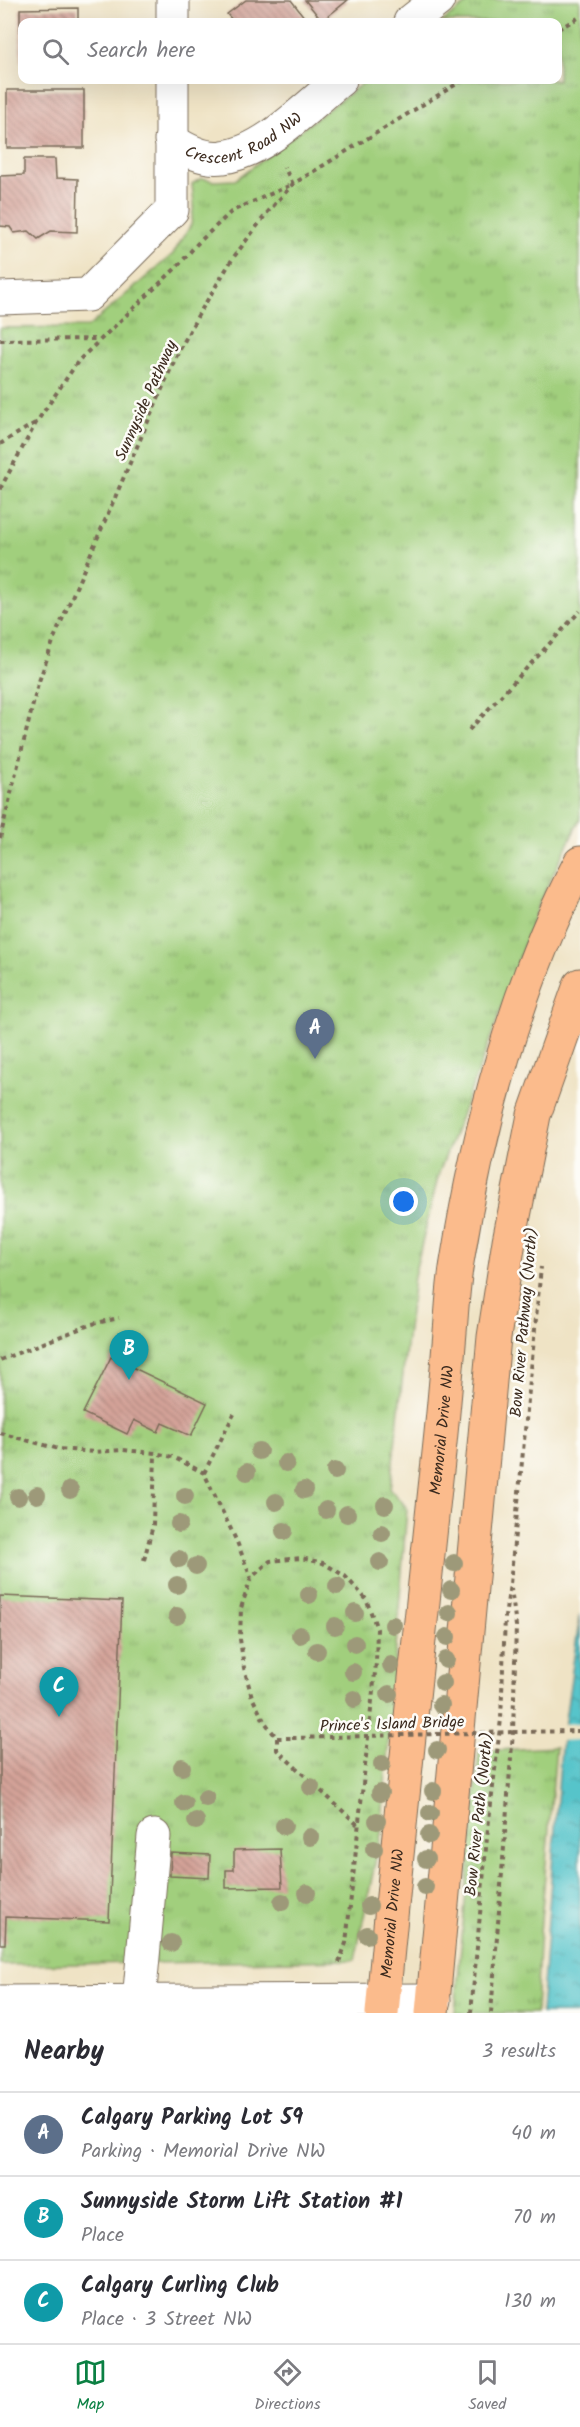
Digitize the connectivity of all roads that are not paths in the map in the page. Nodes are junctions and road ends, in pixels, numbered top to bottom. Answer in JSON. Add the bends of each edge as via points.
{"nodes":[{"id":1,"x":173,"y":0,"type":"edge"},
{"id":2,"x":438,"y":0,"type":"edge"},
{"id":3,"x":173,"y":18,"type":"edge"},
{"id":4,"x":415,"y":18,"type":"edge"},
{"id":5,"x":172,"y":84,"type":"edge"},
{"id":6,"x":335,"y":84,"type":"edge"},
{"id":7,"x":171,"y":140,"type":"junction"},
{"id":8,"x":0,"y":298,"type":"edge"},
{"id":9,"x":580,"y":863,"type":"edge"},
{"id":10,"x":580,"y":985,"type":"edge"},
{"id":11,"x":154,"y":1836,"type":"dead end"},
{"id":12,"x":139,"y":2001,"type":"junction"},
{"id":13,"x":0,"y":2002,"type":"edge"},
{"id":14,"x":383,"y":2007,"type":"edge"},
{"id":15,"x":433,"y":2007,"type":"edge"}],
"edges":[{"from":1,"to":3,"type":"street"},
{"from":2,"to":4,"type":"street"},
{"from":5,"to":7,"type":"street"},
{"from":6,"to":7,"type":"street","name":"Crescent Road NW","via":[[251,150],[221,158],[200,155]]},
{"from":7,"to":8,"type":"street","via":[[172,210],[87,295]]},
{"from":9,"to":14,"type":"main road","name":"Memorial Drive NW","via":[[561,898],[513,1027],[472,1179],[456,1265]]},
{"from":10,"to":15,"type":"main road","via":[[534,1115],[494,1337]]},
{"from":11,"to":12,"type":"street"},
{"from":12,"to":13,"type":"street"},
{"from":12,"to":14,"type":"street"},
{"from":14,"to":15,"type":"street"}]}
